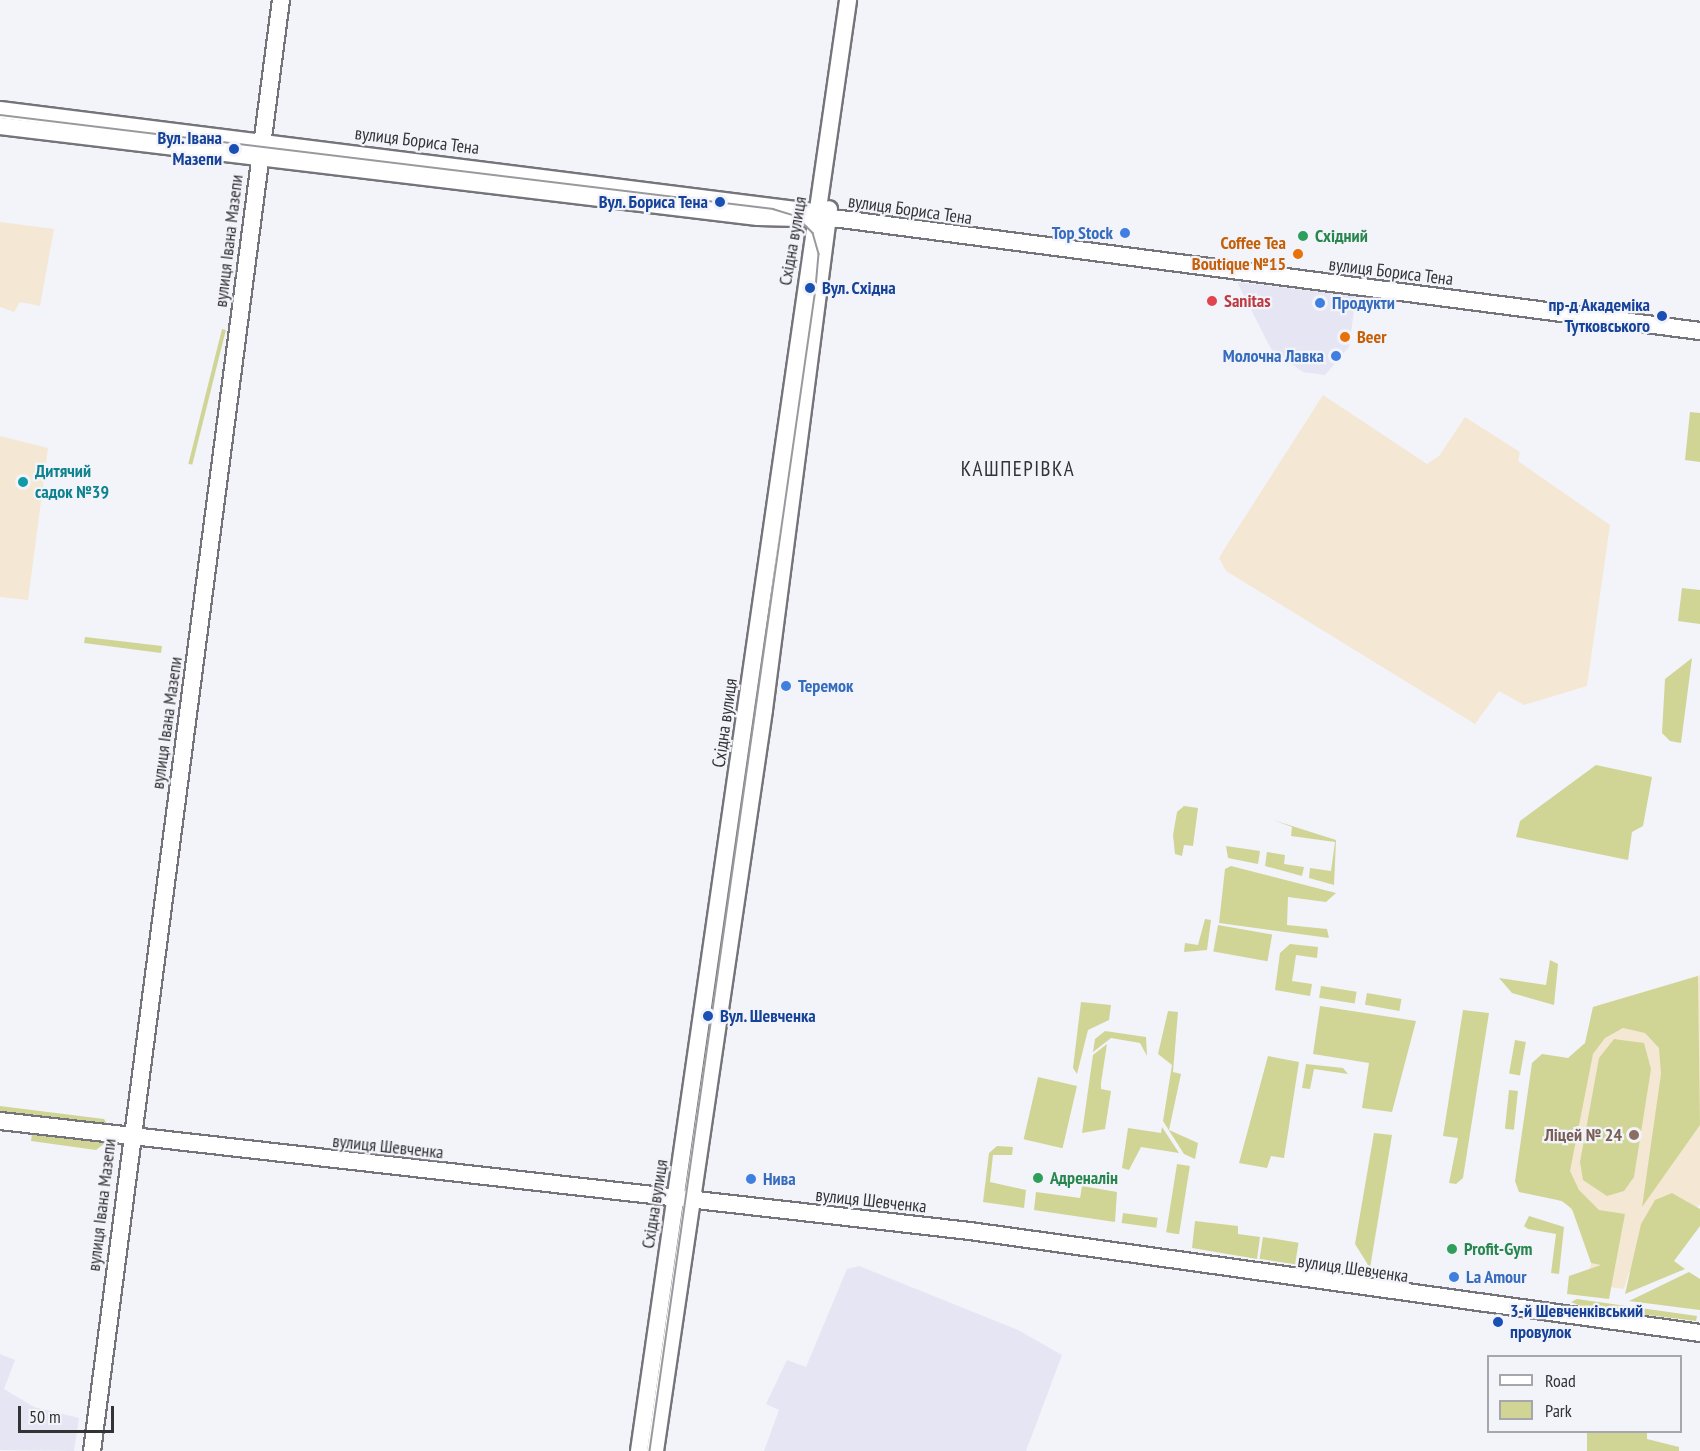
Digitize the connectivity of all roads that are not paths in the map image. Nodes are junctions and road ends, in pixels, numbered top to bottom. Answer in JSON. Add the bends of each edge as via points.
{"nodes":[{"id":1,"x":281,"y":0,"type":"edge"},
{"id":2,"x":848,"y":0,"type":"edge"},
{"id":3,"x":857,"y":0,"type":"edge"},
{"id":4,"x":0,"y":110,"type":"edge"},
{"id":5,"x":0,"y":126,"type":"edge"},
{"id":6,"x":261,"y":150,"type":"junction"},
{"id":7,"x":820,"y":217,"type":"junction"},
{"id":8,"x":1700,"y":331,"type":"edge"},
{"id":9,"x":0,"y":1122,"type":"edge"},
{"id":10,"x":129,"y":1138,"type":"junction"},
{"id":11,"x":684,"y":1200,"type":"junction"},
{"id":12,"x":1700,"y":1333,"type":"edge"},
{"id":13,"x":92,"y":1451,"type":"edge"},
{"id":14,"x":639,"y":1451,"type":"edge"},
{"id":15,"x":655,"y":1451,"type":"edge"}],
"edges":[{"from":1,"to":6,"type":"street","name":"вулиця Івана Мазепи"},
{"from":2,"to":7,"type":"street","name":"Східна вулиця"},
{"from":3,"to":7,"type":"street","name":"Східна вулиця"},
{"from":4,"to":6,"type":"street","name":"вулиця Бориса Тена"},
{"from":5,"to":6,"type":"street","name":"вулиця Бориса Тена"},
{"from":6,"to":7,"type":"street","name":"вулиця Бориса Тена"},
{"from":6,"to":10,"type":"street","name":"вулиця Івана Мазепи"},
{"from":7,"to":8,"type":"street","name":"вулиця Бориса Тена"},
{"from":7,"to":11,"type":"street","name":"Східна вулиця"},
{"from":9,"to":10,"type":"street","name":"вулиця Шевченка"},
{"from":10,"to":11,"type":"street","name":"вулиця Шевченка"},
{"from":10,"to":13,"type":"street","name":"вулиця Івана Мазепи"},
{"from":11,"to":12,"type":"street","name":"вулиця Шевченка","via":[[970,1231]]},
{"from":11,"to":14,"type":"street","name":"Східна вулиця"},
{"from":11,"to":15,"type":"street","name":"Східна вулиця"}]}
